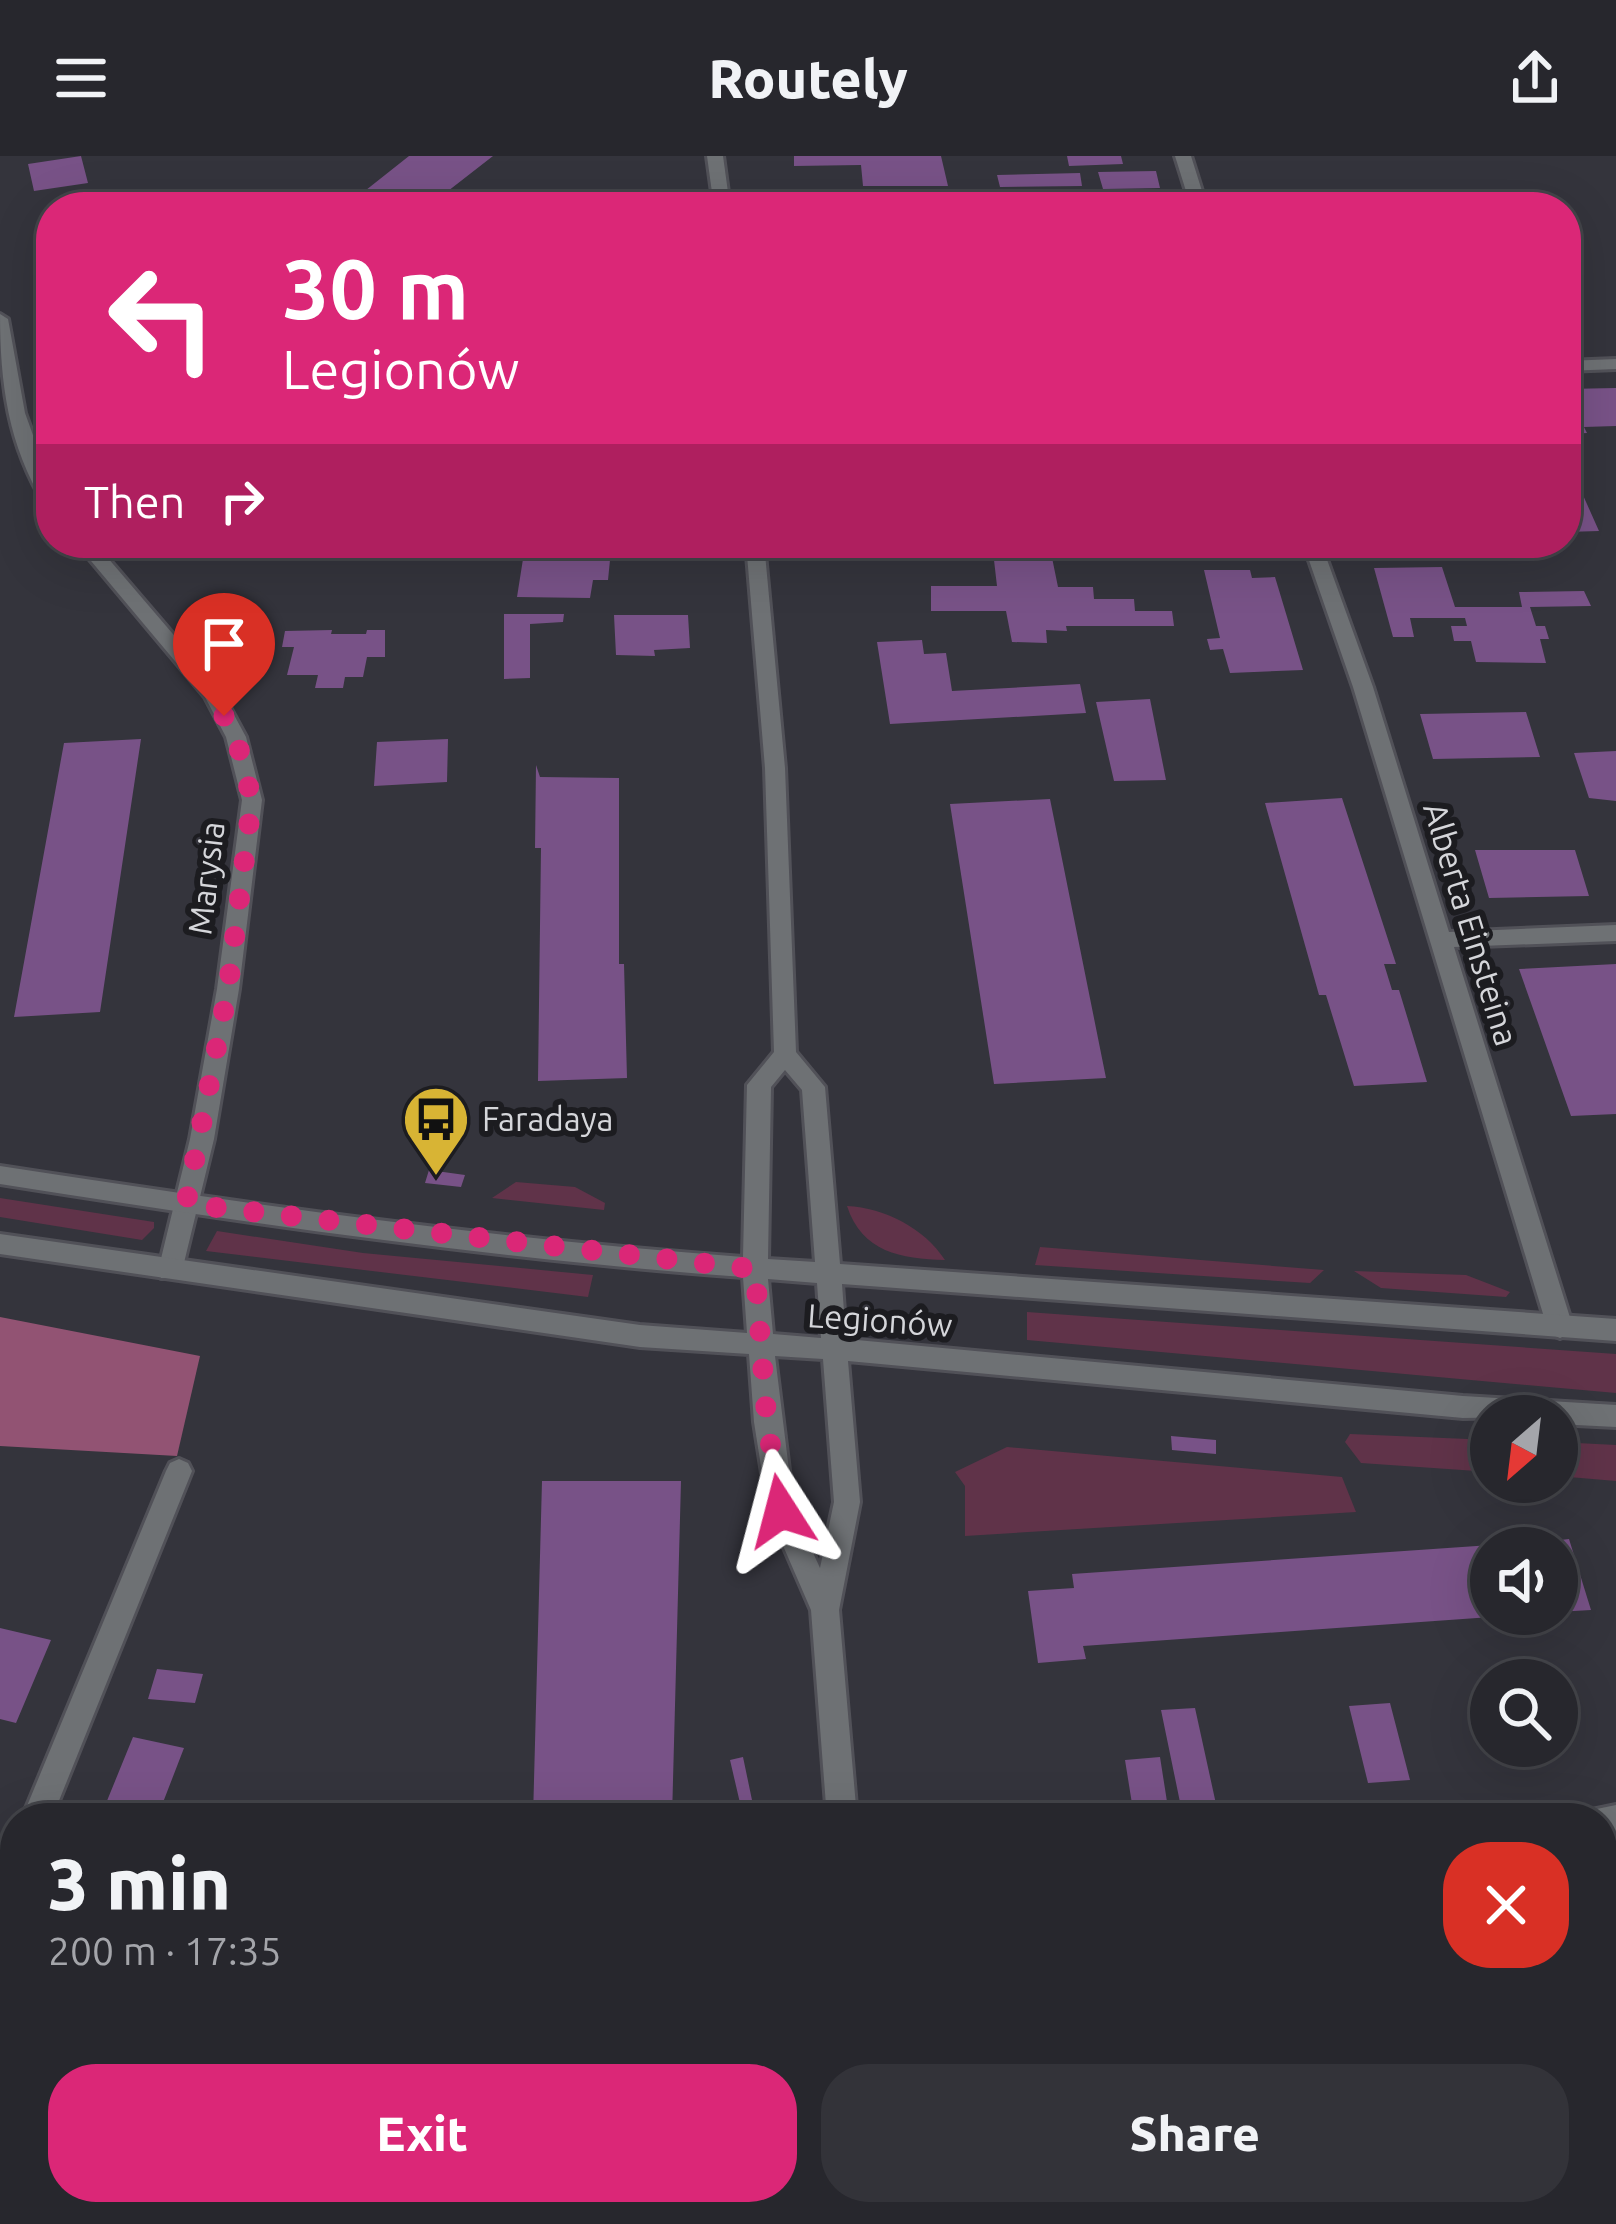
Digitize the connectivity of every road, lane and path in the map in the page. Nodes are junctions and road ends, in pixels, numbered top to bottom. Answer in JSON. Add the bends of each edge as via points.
{"nodes":[{"id":1,"x":715,"y":156,"type":"edge"},
{"id":2,"x":1183,"y":156,"type":"edge"},
{"id":3,"x":720,"y":192,"type":"edge"},
{"id":4,"x":1194,"y":192,"type":"edge"},
{"id":5,"x":0,"y":324,"type":"edge"},
{"id":6,"x":1616,"y":364,"type":"edge"},
{"id":7,"x":1581,"y":365,"type":"edge"},
{"id":8,"x":36,"y":477,"type":"edge"},
{"id":9,"x":98,"y":558,"type":"edge"},
{"id":10,"x":756,"y":558,"type":"edge"},
{"id":11,"x":1317,"y":558,"type":"edge"},
{"id":12,"x":1616,"y":933,"type":"edge"},
{"id":13,"x":1441,"y":940,"type":"junction"},
{"id":14,"x":785,"y":1054,"type":"junction"},
{"id":15,"x":0,"y":1175,"type":"edge"},
{"id":16,"x":186,"y":1204,"type":"junction"},
{"id":17,"x":0,"y":1244,"type":"edge"},
{"id":18,"x":755,"y":1269,"type":"junction"},
{"id":19,"x":170,"y":1271,"type":"junction"},
{"id":20,"x":830,"y":1274,"type":"junction"},
{"id":21,"x":1560,"y":1327,"type":"junction"},
{"id":22,"x":1616,"y":1330,"type":"edge"},
{"id":23,"x":759,"y":1344,"type":"junction"},
{"id":24,"x":837,"y":1350,"type":"junction"},
{"id":25,"x":1616,"y":1416,"type":"edge"},
{"id":26,"x":179,"y":1472,"type":"dead end"},
{"id":27,"x":825,"y":1610,"type":"junction"},
{"id":28,"x":43,"y":1803,"type":"edge"},
{"id":29,"x":841,"y":1803,"type":"edge"}],
"edges":[{"from":1,"to":3,"type":"street"},
{"from":2,"to":4,"type":"street"},
{"from":5,"to":8,"type":"street","via":[[19,437]]},
{"from":6,"to":7,"type":"street"},
{"from":9,"to":16,"type":"street","name":"Marysia","via":[[213,694],[236,737],[252,800],[228,989]]},
{"from":10,"to":14,"type":"street","via":[[775,768]]},
{"from":11,"to":13,"type":"street","name":"Alberta Einsteina"},
{"from":12,"to":13,"type":"street"},
{"from":13,"to":21,"type":"street","name":"Alberta Einsteina"},
{"from":14,"to":18,"type":"street","via":[[759,1085]]},
{"from":14,"to":20,"type":"street","via":[[813,1087]]},
{"from":15,"to":16,"type":"street","name":"Legionów"},
{"from":16,"to":18,"type":"street","name":"Legionów"},
{"from":16,"to":19,"type":"street","name":"Marysia"},
{"from":17,"to":19,"type":"street","name":"Legionów"},
{"from":18,"to":20,"type":"street","name":"Legionów"},
{"from":18,"to":23,"type":"street"},
{"from":19,"to":23,"type":"street","name":"Legionów","via":[[556,1326]]},
{"from":20,"to":21,"type":"street","name":"Legionów"},
{"from":20,"to":24,"type":"street"},
{"from":21,"to":22,"type":"street","name":"Legionów"},
{"from":23,"to":24,"type":"street","name":"Legionów"},
{"from":23,"to":27,"type":"street","via":[[781,1511]]},
{"from":24,"to":25,"type":"street","name":"Legionów"},
{"from":24,"to":27,"type":"street","via":[[848,1502]]},
{"from":26,"to":28,"type":"street"},
{"from":27,"to":29,"type":"street"}]}
